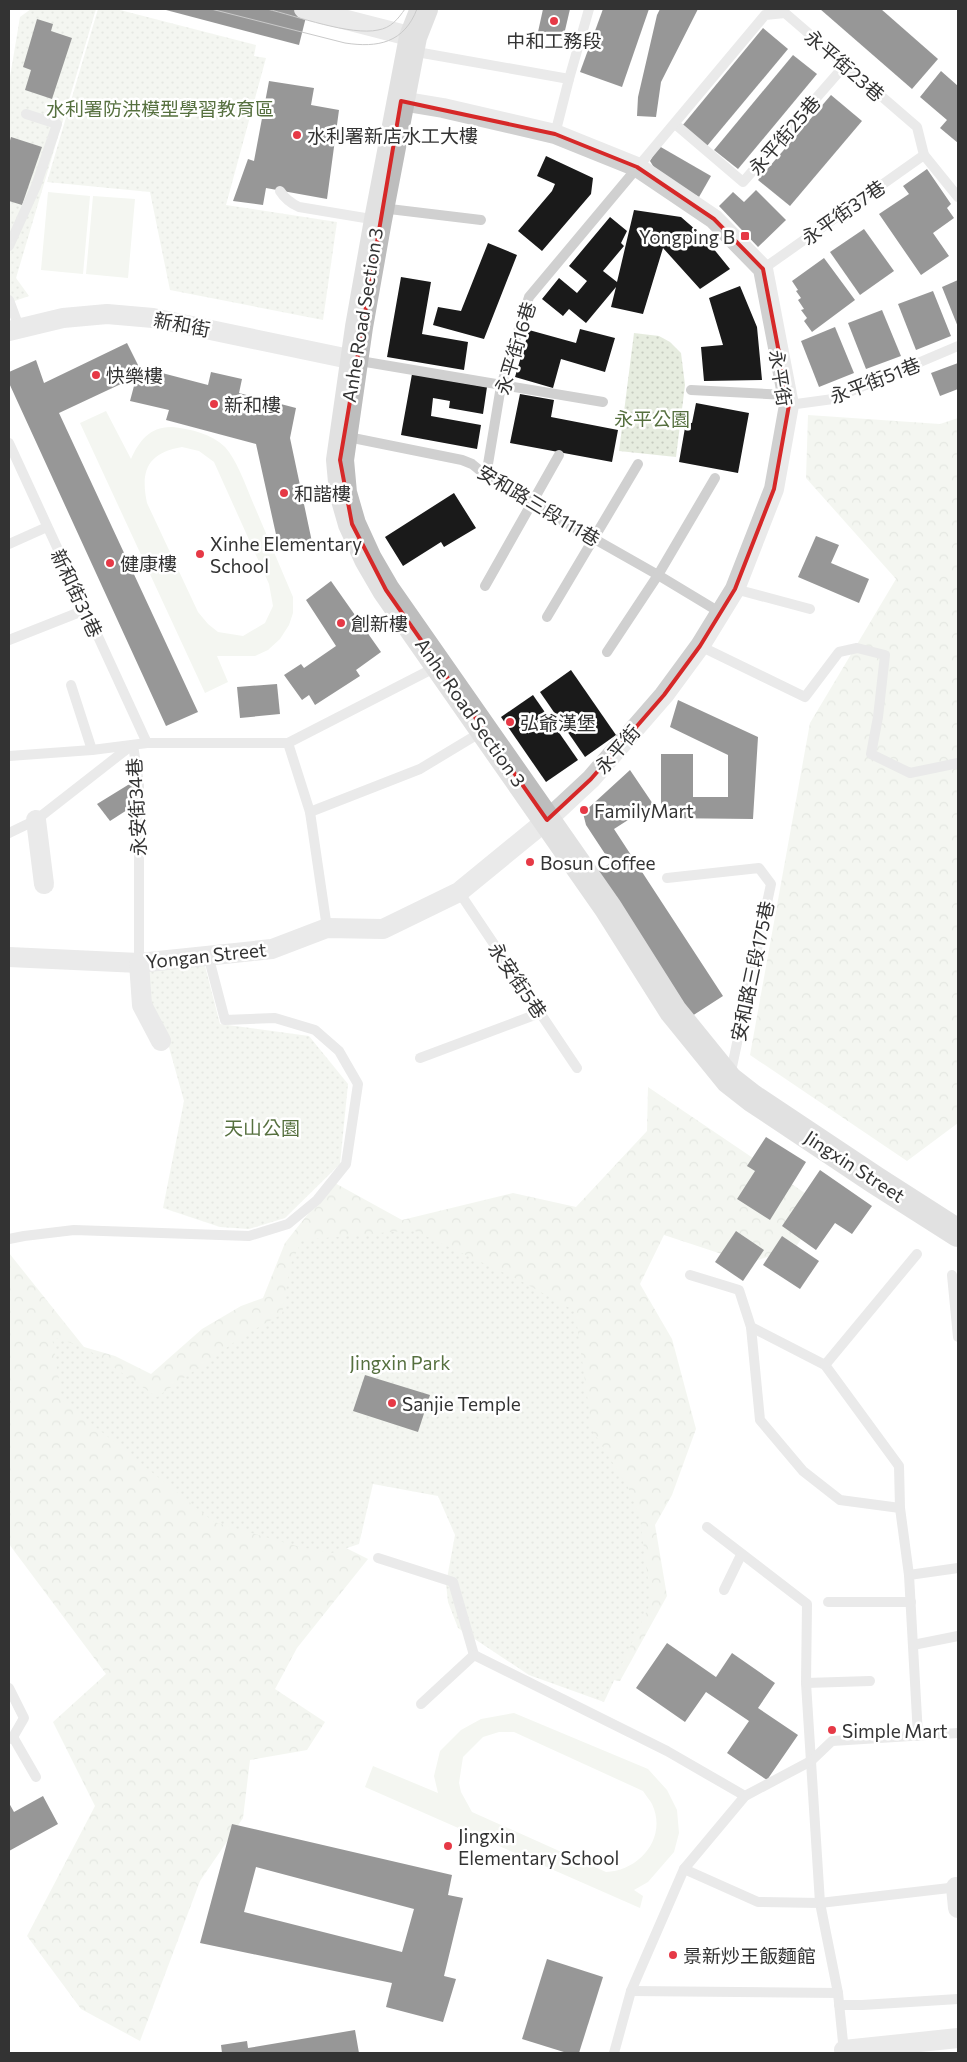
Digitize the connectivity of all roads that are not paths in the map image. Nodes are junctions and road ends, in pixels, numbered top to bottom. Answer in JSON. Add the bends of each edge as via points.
{"nodes":[{"id":1,"x":304,"y":9,"type":"edge"},
{"id":2,"x":407,"y":9,"type":"edge"},
{"id":3,"x":424,"y":9,"type":"edge"},
{"id":4,"x":589,"y":9,"type":"edge"},
{"id":5,"x":411,"y":43,"type":"junction"},
{"id":6,"x":845,"y":65,"type":"junction"},
{"id":7,"x":569,"y":79,"type":"junction"},
{"id":8,"x":401,"y":101,"type":"junction"},
{"id":9,"x":26,"y":114,"type":"dead end"},
{"id":10,"x":676,"y":124,"type":"junction"},
{"id":11,"x":555,"y":134,"type":"junction"},
{"id":12,"x":924,"y":155,"type":"junction"},
{"id":13,"x":637,"y":167,"type":"junction"},
{"id":14,"x":280,"y":191,"type":"dead end"},
{"id":15,"x":958,"y":197,"type":"edge"},
{"id":16,"x":379,"y":214,"type":"junction"},
{"id":17,"x":481,"y":220,"type":"dead end"},
{"id":18,"x":9,"y":246,"type":"edge"},
{"id":19,"x":763,"y":269,"type":"junction"},
{"id":20,"x":9,"y":300,"type":"edge"},
{"id":21,"x":14,"y":329,"type":"edge"},
{"id":22,"x":958,"y":346,"type":"edge"},
{"id":23,"x":354,"y":360,"type":"junction"},
{"id":24,"x":501,"y":386,"type":"junction"},
{"id":25,"x":691,"y":390,"type":"dead end"},
{"id":26,"x":787,"y":400,"type":"junction"},
{"id":27,"x":602,"y":402,"type":"dead end"},
{"id":28,"x":342,"y":436,"type":"junction"},
{"id":29,"x":9,"y":444,"type":"edge"},
{"id":30,"x":559,"y":455,"type":"dead end"},
{"id":31,"x":638,"y":464,"type":"dead end"},
{"id":32,"x":486,"y":476,"type":"junction"},
{"id":33,"x":715,"y":478,"type":"dead end"},
{"id":34,"x":531,"y":503,"type":"junction"},
{"id":35,"x":47,"y":527,"type":"junction"},
{"id":36,"x":593,"y":538,"type":"junction"},
{"id":37,"x":9,"y":544,"type":"edge"},
{"id":38,"x":658,"y":575,"type":"junction"},
{"id":39,"x":484,"y":586,"type":"dead end"},
{"id":40,"x":734,"y":589,"type":"junction"},
{"id":41,"x":810,"y":609,"type":"dead end"},
{"id":42,"x":85,"y":610,"type":"junction"},
{"id":43,"x":721,"y":613,"type":"junction"},
{"id":44,"x":547,"y":617,"type":"dead end"},
{"id":45,"x":9,"y":640,"type":"edge"},
{"id":46,"x":700,"y":646,"type":"junction"},
{"id":47,"x":607,"y":652,"type":"dead end"},
{"id":48,"x":438,"y":666,"type":"junction"},
{"id":49,"x":71,"y":685,"type":"dead end"},
{"id":50,"x":484,"y":731,"type":"junction"},
{"id":51,"x":147,"y":743,"type":"junction"},
{"id":52,"x":288,"y":743,"type":"junction"},
{"id":53,"x":133,"y":745,"type":"junction"},
{"id":54,"x":92,"y":750,"type":"junction"},
{"id":55,"x":9,"y":756,"type":"edge"},
{"id":56,"x":958,"y":763,"type":"edge"},
{"id":57,"x":310,"y":812,"type":"junction"},
{"id":58,"x":36,"y":820,"type":"junction"},
{"id":59,"x":547,"y":820,"type":"junction"},
{"id":60,"x":9,"y":833,"type":"edge"},
{"id":61,"x":667,"y":878,"type":"dead end"},
{"id":62,"x":44,"y":884,"type":"dead end"},
{"id":63,"x":459,"y":892,"type":"junction"},
{"id":64,"x":326,"y":928,"type":"junction"},
{"id":65,"x":208,"y":955,"type":"junction"},
{"id":66,"x":9,"y":957,"type":"edge"},
{"id":67,"x":139,"y":963,"type":"junction"},
{"id":68,"x":540,"y":1013,"type":"junction"},
{"id":69,"x":161,"y":1041,"type":"dead end"},
{"id":70,"x":420,"y":1058,"type":"dead end"},
{"id":71,"x":577,"y":1068,"type":"dead end"},
{"id":72,"x":729,"y":1080,"type":"junction"},
{"id":73,"x":752,"y":1098,"type":"joint"},
{"id":74,"x":958,"y":1233,"type":"edge"},
{"id":75,"x":9,"y":1239,"type":"edge"},
{"id":76,"x":917,"y":1254,"type":"dead end"},
{"id":77,"x":690,"y":1275,"type":"dead end"},
{"id":78,"x":952,"y":1275,"type":"dead end"},
{"id":79,"x":751,"y":1327,"type":"junction"},
{"id":80,"x":958,"y":1337,"type":"edge"},
{"id":81,"x":825,"y":1365,"type":"junction"},
{"id":82,"x":900,"y":1508,"type":"junction"},
{"id":83,"x":707,"y":1527,"type":"dead end"},
{"id":84,"x":741,"y":1555,"type":"junction"},
{"id":85,"x":378,"y":1558,"type":"dead end"},
{"id":86,"x":958,"y":1568,"type":"edge"},
{"id":87,"x":909,"y":1575,"type":"junction"},
{"id":88,"x":724,"y":1590,"type":"dead end"},
{"id":89,"x":828,"y":1602,"type":"dead end"},
{"id":90,"x":910,"y":1602,"type":"junction"},
{"id":91,"x":958,"y":1636,"type":"edge"},
{"id":92,"x":913,"y":1645,"type":"junction"},
{"id":93,"x":474,"y":1655,"type":"junction"},
{"id":94,"x":870,"y":1681,"type":"dead end"},
{"id":95,"x":806,"y":1683,"type":"junction"},
{"id":96,"x":9,"y":1688,"type":"edge"},
{"id":97,"x":421,"y":1704,"type":"dead end"},
{"id":98,"x":958,"y":1733,"type":"edge"},
{"id":99,"x":918,"y":1736,"type":"junction"},
{"id":100,"x":11,"y":1738,"type":"edge"},
{"id":101,"x":811,"y":1761,"type":"junction"},
{"id":102,"x":36,"y":1777,"type":"dead end"},
{"id":103,"x":745,"y":1796,"type":"junction"},
{"id":104,"x":684,"y":1869,"type":"junction"},
{"id":105,"x":957,"y":1887,"type":"edge"},
{"id":106,"x":820,"y":1903,"type":"junction"},
{"id":107,"x":958,"y":1908,"type":"edge"},
{"id":108,"x":631,"y":1991,"type":"junction"},
{"id":109,"x":838,"y":1993,"type":"junction"},
{"id":110,"x":958,"y":1999,"type":"edge"},
{"id":111,"x":839,"y":2005,"type":"junction"},
{"id":112,"x":958,"y":2038,"type":"edge"},
{"id":113,"x":844,"y":2052,"type":"edge"},
{"id":114,"x":614,"y":2053,"type":"edge"}],
"edges":[{"from":1,"to":5,"type":"street"},
{"from":2,"to":5,"type":"main road","name":"Anhe Road Section 3"},
{"from":3,"to":5,"type":"main road","name":"Anhe Road Section 3"},
{"from":4,"to":7,"type":"lane"},
{"from":5,"to":7,"type":"lane"},
{"from":5,"to":8,"type":"main road","name":"Anhe Road Section 3"},
{"from":6,"to":10,"type":"lane","name":"永平街23巷","via":[[785,14],[765,15]]},
{"from":6,"to":10,"type":"lane","name":"永平街25巷","via":[[743,182]]},
{"from":6,"to":12,"type":"lane","name":"永平街23巷","via":[[917,128]]},
{"from":7,"to":11,"type":"lane"},
{"from":8,"to":11,"type":"street"},
{"from":8,"to":16,"type":"main road","name":"Anhe Road Section 3"},
{"from":9,"to":18,"type":"lane","via":[[57,124],[36,186]]},
{"from":10,"to":13,"type":"lane","name":"永平街23巷"},
{"from":11,"to":13,"type":"street"},
{"from":12,"to":15,"type":"lane","name":"永平街23巷"},
{"from":12,"to":19,"type":"lane","name":"永平街37巷"},
{"from":13,"to":19,"type":"street","via":[[714,219]]},
{"from":13,"to":24,"type":"lane","name":"永平街16巷","via":[[528,297]]},
{"from":14,"to":16,"type":"lane","via":[[291,204],[299,207]]},
{"from":16,"to":17,"type":"lane"},
{"from":16,"to":23,"type":"main road","name":"Anhe Road Section 3"},
{"from":19,"to":26,"type":"street","name":"永平街"},
{"from":20,"to":21,"type":"lane"},
{"from":21,"to":23,"type":"street","name":"新和街","via":[[63,318],[107,314],[153,318]]},
{"from":22,"to":26,"type":"lane","name":"永平街51巷","via":[[833,398]]},
{"from":23,"to":24,"type":"lane"},
{"from":23,"to":28,"type":"main road","name":"Anhe Road Section 3"},
{"from":24,"to":27,"type":"lane"},
{"from":24,"to":32,"type":"lane","name":"永平街16巷"},
{"from":25,"to":26,"type":"lane","name":"永平街51巷"},
{"from":26,"to":40,"type":"street","name":"永平街","via":[[774,488]]},
{"from":28,"to":32,"type":"lane","name":"安和路三段111巷","via":[[462,460]]},
{"from":28,"to":48,"type":"main road","name":"Anhe Road Section 3","via":[[341,476],[352,524],[386,590]]},
{"from":29,"to":35,"type":"lane","name":"新和街31巷"},
{"from":30,"to":34,"type":"lane"},
{"from":31,"to":36,"type":"lane"},
{"from":32,"to":34,"type":"lane","name":"安和路三段111巷"},
{"from":33,"to":38,"type":"lane"},
{"from":34,"to":36,"type":"lane","name":"安和路三段111巷"},
{"from":34,"to":39,"type":"lane"},
{"from":35,"to":37,"type":"lane"},
{"from":35,"to":42,"type":"lane","name":"新和街31巷"},
{"from":36,"to":38,"type":"lane","name":"安和路三段111巷"},
{"from":36,"to":44,"type":"lane"},
{"from":38,"to":43,"type":"lane","name":"安和路三段111巷"},
{"from":38,"to":47,"type":"lane"},
{"from":40,"to":41,"type":"lane"},
{"from":40,"to":43,"type":"street","name":"永平街"},
{"from":42,"to":45,"type":"lane"},
{"from":42,"to":51,"type":"lane","name":"新和街31巷"},
{"from":43,"to":46,"type":"street","name":"永平街"},
{"from":46,"to":56,"type":"lane","via":[[805,697],[839,652],[857,648],[886,655],[871,754],[910,774]]},
{"from":46,"to":59,"type":"street","name":"永平街","via":[[664,694],[591,779]]},
{"from":48,"to":50,"type":"main road","name":"Anhe Road Section 3"},
{"from":48,"to":52,"type":"lane"},
{"from":49,"to":54,"type":"lane"},
{"from":50,"to":57,"type":"lane","via":[[420,769]]},
{"from":50,"to":59,"type":"main road","name":"Anhe Road Section 3"},
{"from":51,"to":52,"type":"lane"},
{"from":51,"to":53,"type":"lane"},
{"from":52,"to":57,"type":"lane"},
{"from":53,"to":54,"type":"lane"},
{"from":53,"to":58,"type":"lane","name":"永安街34巷"},
{"from":53,"to":67,"type":"lane","name":"永安街34巷","via":[[139,784]]},
{"from":54,"to":55,"type":"lane"},
{"from":57,"to":64,"type":"lane"},
{"from":58,"to":60,"type":"lane","name":"永安街34巷"},
{"from":58,"to":62,"type":"street"},
{"from":59,"to":63,"type":"street","name":"Yongan Street"},
{"from":59,"to":72,"type":"main road","name":"Anhe Road Section 3","via":[[673,1011]]},
{"from":61,"to":72,"type":"lane","name":"安和路三段175巷","via":[[759,868],[770,884]]},
{"from":63,"to":64,"type":"street","name":"Yongan Street","via":[[383,928]]},
{"from":63,"to":68,"type":"lane","name":"永安街5巷"},
{"from":64,"to":65,"type":"street","name":"Yongan Street","via":[[272,949]]},
{"from":65,"to":67,"type":"street","name":"Yongan Street"},
{"from":65,"to":75,"type":"lane","via":[[225,1020],[275,1018],[315,1030],[339,1051],[358,1084],[346,1164],[317,1200],[288,1224],[249,1236],[74,1230]]},
{"from":66,"to":67,"type":"street","name":"Yongan Street"},
{"from":67,"to":69,"type":"street","via":[[142,1005]]},
{"from":68,"to":70,"type":"lane"},
{"from":68,"to":71,"type":"lane","name":"永安街5巷"},
{"from":72,"to":73,"type":"main road","name":"Anhe Road Section 3"},
{"from":73,"to":74,"type":"main road","name":"Jingxin Street"},
{"from":76,"to":81,"type":"lane"},
{"from":77,"to":79,"type":"lane","via":[[739,1290]]},
{"from":78,"to":80,"type":"lane"},
{"from":79,"to":81,"type":"lane"},
{"from":79,"to":82,"type":"lane","via":[[760,1420],[803,1471],[840,1500]]},
{"from":81,"to":82,"type":"lane","via":[[899,1466]]},
{"from":82,"to":87,"type":"lane"},
{"from":83,"to":84,"type":"lane"},
{"from":84,"to":88,"type":"lane"},
{"from":84,"to":95,"type":"lane","via":[[807,1604]]},
{"from":85,"to":93,"type":"lane","via":[[453,1582]]},
{"from":86,"to":87,"type":"lane"},
{"from":87,"to":90,"type":"lane"},
{"from":89,"to":90,"type":"lane"},
{"from":90,"to":92,"type":"lane"},
{"from":91,"to":92,"type":"lane"},
{"from":92,"to":99,"type":"lane"},
{"from":93,"to":97,"type":"lane"},
{"from":93,"to":103,"type":"lane","via":[[668,1751]]},
{"from":94,"to":95,"type":"lane"},
{"from":95,"to":101,"type":"lane"},
{"from":96,"to":100,"type":"lane","via":[[24,1718]]},
{"from":98,"to":99,"type":"lane"},
{"from":99,"to":101,"type":"lane","via":[[832,1741]]},
{"from":100,"to":102,"type":"lane"},
{"from":101,"to":103,"type":"lane"},
{"from":101,"to":106,"type":"lane"},
{"from":103,"to":104,"type":"lane"},
{"from":104,"to":106,"type":"lane","via":[[758,1902]]},
{"from":104,"to":108,"type":"lane"},
{"from":105,"to":106,"type":"lane"},
{"from":105,"to":107,"type":"street"},
{"from":106,"to":109,"type":"lane"},
{"from":108,"to":109,"type":"lane"},
{"from":108,"to":114,"type":"lane"},
{"from":109,"to":111,"type":"lane"},
{"from":110,"to":111,"type":"lane"},
{"from":111,"to":113,"type":"lane"},
{"from":112,"to":113,"type":"street"}]}
